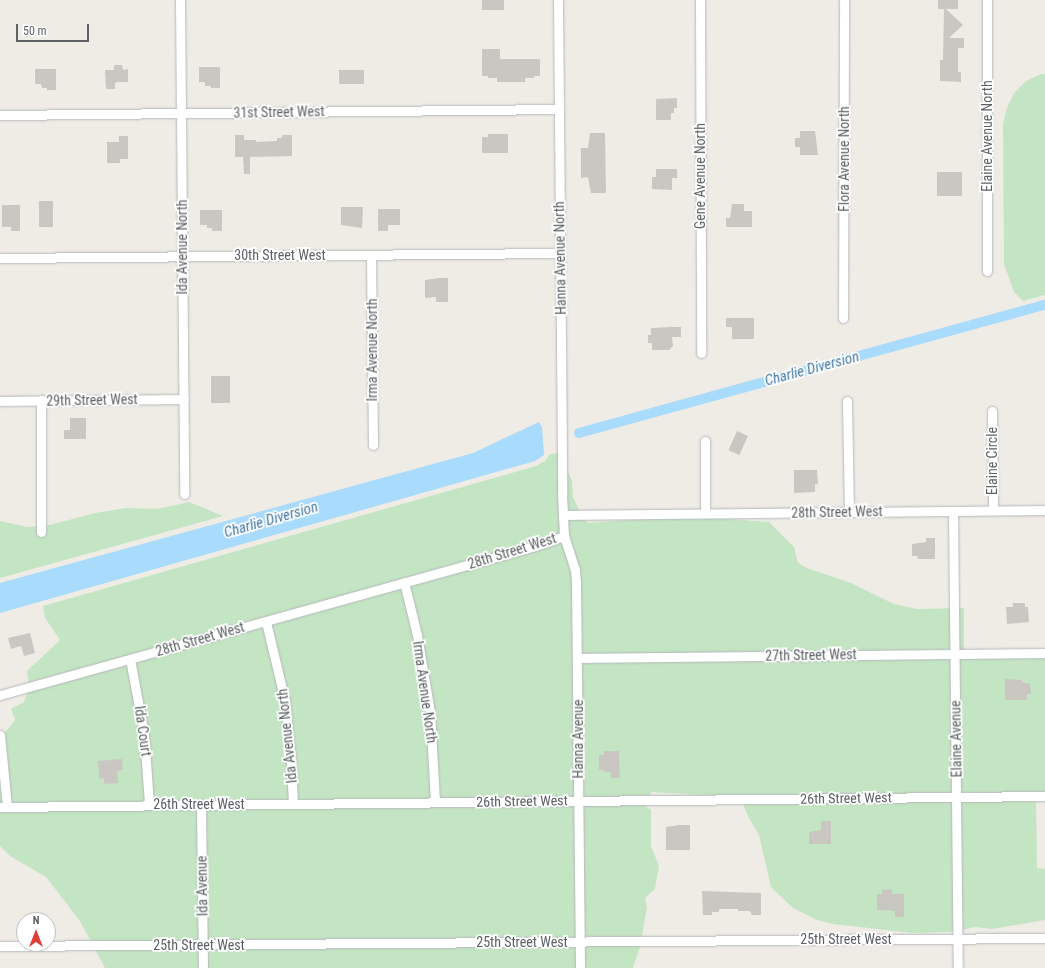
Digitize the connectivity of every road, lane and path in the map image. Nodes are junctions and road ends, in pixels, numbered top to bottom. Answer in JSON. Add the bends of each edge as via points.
{"nodes":[{"id":1,"x":180,"y":0,"type":"edge"},
{"id":2,"x":558,"y":0,"type":"edge"},
{"id":3,"x":700,"y":0,"type":"edge"},
{"id":4,"x":844,"y":0,"type":"edge"},
{"id":5,"x":987,"y":0,"type":"edge"},
{"id":6,"x":559,"y":109,"type":"junction"},
{"id":7,"x":180,"y":113,"type":"junction"},
{"id":8,"x":0,"y":115,"type":"edge"},
{"id":9,"x":560,"y":253,"type":"junction"},
{"id":10,"x":371,"y":255,"type":"junction"},
{"id":11,"x":182,"y":256,"type":"junction"},
{"id":12,"x":0,"y":258,"type":"edge"},
{"id":13,"x":987,"y":272,"type":"dead end"},
{"id":14,"x":843,"y":318,"type":"dead end"},
{"id":15,"x":701,"y":353,"type":"dead end"},
{"id":16,"x":184,"y":399,"type":"junction"},
{"id":17,"x":41,"y":400,"type":"junction"},
{"id":18,"x":0,"y":401,"type":"edge"},
{"id":19,"x":847,"y":401,"type":"dead end"},
{"id":20,"x":992,"y":411,"type":"dead end"},
{"id":21,"x":705,"y":441,"type":"dead end"},
{"id":22,"x":373,"y":446,"type":"dead end"},
{"id":23,"x":184,"y":494,"type":"dead end"},
{"id":24,"x":992,"y":510,"type":"junction"},
{"id":25,"x":1045,"y":510,"type":"edge"},
{"id":26,"x":953,"y":511,"type":"junction"},
{"id":27,"x":848,"y":512,"type":"junction"},
{"id":28,"x":705,"y":513,"type":"junction"},
{"id":29,"x":564,"y":515,"type":"junction"},
{"id":30,"x":41,"y":532,"type":"dead end"},
{"id":31,"x":564,"y":536,"type":"junction"},
{"id":32,"x":404,"y":582,"type":"junction"},
{"id":33,"x":266,"y":622,"type":"junction"},
{"id":34,"x":1045,"y":653,"type":"edge"},
{"id":35,"x":955,"y":654,"type":"junction"},
{"id":36,"x":577,"y":658,"type":"junction"},
{"id":37,"x":130,"y":659,"type":"junction"},
{"id":38,"x":0,"y":695,"type":"edge"},
{"id":39,"x":0,"y":735,"type":"edge"},
{"id":40,"x":1045,"y":796,"type":"edge"},
{"id":41,"x":956,"y":797,"type":"junction"},
{"id":42,"x":578,"y":801,"type":"junction"},
{"id":43,"x":435,"y":802,"type":"junction"},
{"id":44,"x":149,"y":804,"type":"junction"},
{"id":45,"x":293,"y":804,"type":"junction"},
{"id":46,"x":201,"y":805,"type":"junction"},
{"id":47,"x":4,"y":806,"type":"edge"},
{"id":48,"x":957,"y":938,"type":"junction"},
{"id":49,"x":1045,"y":938,"type":"edge"},
{"id":50,"x":580,"y":941,"type":"junction"},
{"id":51,"x":202,"y":945,"type":"junction"},
{"id":52,"x":0,"y":946,"type":"edge"},
{"id":53,"x":203,"y":968,"type":"edge"},
{"id":54,"x":580,"y":968,"type":"edge"},
{"id":55,"x":958,"y":968,"type":"edge"}],
"edges":[{"from":1,"to":7,"type":"street","name":"Ida Avenue North"},
{"from":2,"to":6,"type":"street","name":"Hanna Avenue North"},
{"from":3,"to":15,"type":"street","name":"Gene Avenue North"},
{"from":4,"to":14,"type":"street","name":"Flora Avenue North"},
{"from":5,"to":13,"type":"street","name":"Elaine Avenue North"},
{"from":6,"to":7,"type":"street","name":"31st Street West"},
{"from":6,"to":9,"type":"street","name":"Hanna Avenue North"},
{"from":7,"to":8,"type":"street","name":"31st Street West"},
{"from":7,"to":11,"type":"street","name":"Ida Avenue North"},
{"from":9,"to":10,"type":"street","name":"30th Street West"},
{"from":9,"to":29,"type":"street","name":"Hanna Avenue North"},
{"from":10,"to":11,"type":"street","name":"30th Street West"},
{"from":10,"to":22,"type":"street","name":"Irma Avenue North"},
{"from":11,"to":12,"type":"street","name":"30th Street West"},
{"from":11,"to":16,"type":"street","name":"Ida Avenue North"},
{"from":16,"to":17,"type":"street","name":"29th Street West"},
{"from":16,"to":23,"type":"street","name":"Ida Avenue North"},
{"from":17,"to":18,"type":"street","name":"29th Street West"},
{"from":17,"to":30,"type":"street"},
{"from":19,"to":27,"type":"street"},
{"from":20,"to":24,"type":"street","name":"Elaine Circle"},
{"from":21,"to":28,"type":"street"},
{"from":24,"to":25,"type":"street","name":"28th Street West"},
{"from":24,"to":26,"type":"street","name":"28th Street West"},
{"from":26,"to":27,"type":"street","name":"28th Street West"},
{"from":26,"to":35,"type":"street","name":"Elaine Avenue"},
{"from":27,"to":28,"type":"street","name":"28th Street West"},
{"from":28,"to":29,"type":"street","name":"28th Street West"},
{"from":29,"to":31,"type":"street","name":"28th Street West"},
{"from":31,"to":32,"type":"street","name":"28th Street West"},
{"from":31,"to":36,"type":"street","name":"Hanna Avenue","via":[[575,569]]},
{"from":32,"to":33,"type":"street","name":"28th Street West"},
{"from":32,"to":43,"type":"street","name":"Irma Avenue North","via":[[417,635],[430,712]]},
{"from":33,"to":37,"type":"street","name":"28th Street West"},
{"from":33,"to":45,"type":"street","name":"Ida Avenue North","via":[[285,701]]},
{"from":34,"to":35,"type":"street","name":"27th Street West"},
{"from":35,"to":36,"type":"street","name":"27th Street West"},
{"from":35,"to":41,"type":"street","name":"Elaine Avenue"},
{"from":36,"to":42,"type":"street","name":"Hanna Avenue"},
{"from":37,"to":38,"type":"street","name":"28th Street West"},
{"from":37,"to":44,"type":"street","name":"Ida Court","via":[[144,734]]},
{"from":39,"to":47,"type":"street"},
{"from":40,"to":41,"type":"street","name":"26th Street West"},
{"from":41,"to":42,"type":"street","name":"26th Street West"},
{"from":41,"to":48,"type":"street","name":"Elaine Avenue"},
{"from":42,"to":43,"type":"street","name":"26th Street West"},
{"from":42,"to":50,"type":"street","name":"Hanna Avenue"},
{"from":43,"to":45,"type":"street","name":"26th Street West"},
{"from":44,"to":46,"type":"street","name":"26th Street West"},
{"from":44,"to":47,"type":"street","name":"26th Street West"},
{"from":45,"to":46,"type":"street","name":"26th Street West"},
{"from":46,"to":51,"type":"street","name":"Ida Avenue"},
{"from":48,"to":49,"type":"street","name":"25th Street West"},
{"from":48,"to":50,"type":"street","name":"25th Street West"},
{"from":48,"to":55,"type":"street","name":"Elaine Avenue"},
{"from":50,"to":51,"type":"street","name":"25th Street West"},
{"from":50,"to":54,"type":"street","name":"Hanna Avenue"},
{"from":51,"to":52,"type":"street","name":"25th Street West"},
{"from":51,"to":53,"type":"street","name":"Ida Avenue"}]}
